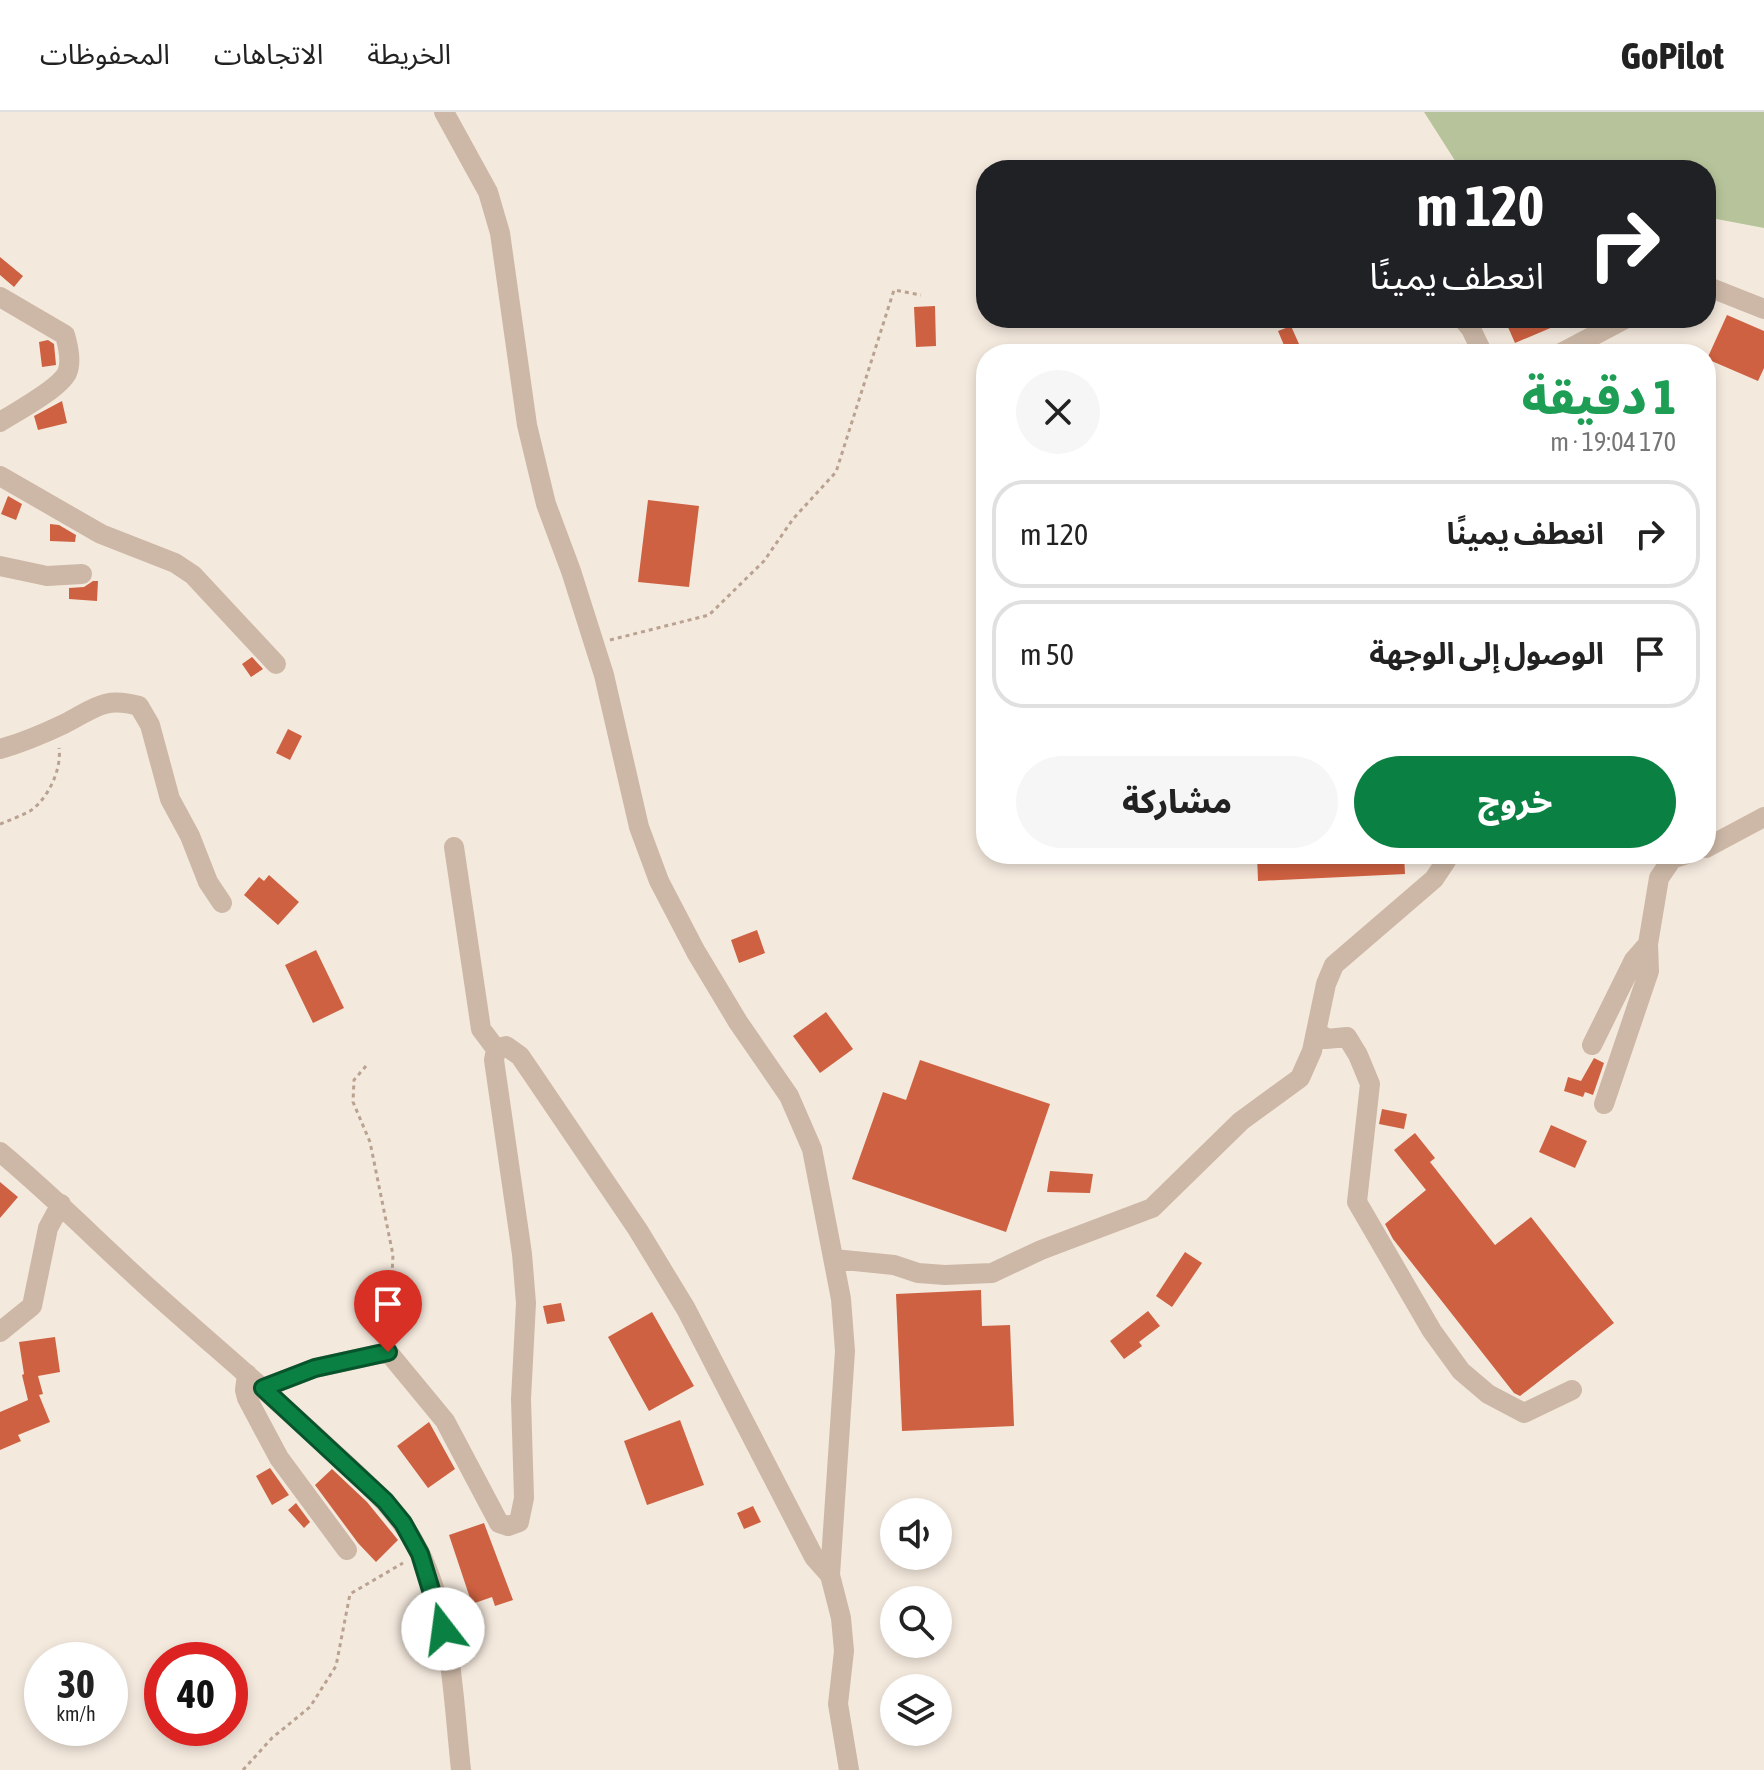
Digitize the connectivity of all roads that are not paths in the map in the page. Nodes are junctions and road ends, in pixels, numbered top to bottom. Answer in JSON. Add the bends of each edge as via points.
{"nodes":[{"id":1,"x":444,"y":112,"type":"edge"},
{"id":2,"x":1716,"y":290,"type":"edge"},
{"id":3,"x":0,"y":297,"type":"edge"},
{"id":4,"x":1764,"y":309,"type":"edge"},
{"id":5,"x":1608,"y":328,"type":"edge"},
{"id":6,"x":1578,"y":344,"type":"edge"},
{"id":7,"x":0,"y":422,"type":"edge"},
{"id":8,"x":0,"y":476,"type":"edge"},
{"id":9,"x":0,"y":566,"type":"edge"},
{"id":10,"x":82,"y":574,"type":"dead end"},
{"id":11,"x":276,"y":664,"type":"dead end"},
{"id":12,"x":0,"y":749,"type":"edge"},
{"id":13,"x":1764,"y":817,"type":"edge"},
{"id":14,"x":1716,"y":843,"type":"edge"},
{"id":15,"x":454,"y":847,"type":"dead end"},
{"id":16,"x":1444,"y":864,"type":"edge"},
{"id":17,"x":1669,"y":864,"type":"edge"},
{"id":18,"x":222,"y":903,"type":"dead end"},
{"id":19,"x":1648,"y":944,"type":"junction"},
{"id":20,"x":1317,"y":1031,"type":"junction"},
{"id":21,"x":1592,"y":1045,"type":"dead end"},
{"id":22,"x":496,"y":1049,"type":"junction"},
{"id":23,"x":1604,"y":1104,"type":"dead end"},
{"id":24,"x":0,"y":1152,"type":"edge"},
{"id":25,"x":61,"y":1204,"type":"junction"},
{"id":26,"x":834,"y":1259,"type":"junction"},
{"id":27,"x":0,"y":1332,"type":"edge"},
{"id":28,"x":247,"y":1374,"type":"junction"},
{"id":29,"x":263,"y":1388,"type":"junction"},
{"id":30,"x":1572,"y":1390,"type":"dead end"},
{"id":31,"x":347,"y":1550,"type":"dead end"},
{"id":32,"x":830,"y":1575,"type":"junction"},
{"id":33,"x":461,"y":1770,"type":"edge"},
{"id":34,"x":849,"y":1770,"type":"edge"}],
"edges":[{"from":1,"to":26,"type":"street","via":[[488,192],[500,233],[527,425],[546,504],[604,675],[635,813],[659,881],[696,952],[789,1096],[812,1149]]},
{"from":2,"to":4,"type":"street"},
{"from":3,"to":7,"type":"street","via":[[65,335],[70,352],[67,373]]},
{"from":5,"to":6,"type":"street"},
{"from":8,"to":11,"type":"street","via":[[101,534],[193,575]]},
{"from":9,"to":10,"type":"street","via":[[47,576]]},
{"from":12,"to":18,"type":"street","via":[[106,702],[139,706],[150,725],[170,799]]},
{"from":13,"to":14,"type":"street"},
{"from":15,"to":22,"type":"street","via":[[481,1029]]},
{"from":16,"to":20,"type":"street","via":[[1434,879],[1334,965]]},
{"from":17,"to":19,"type":"street","via":[[1659,878]]},
{"from":19,"to":21,"type":"street","via":[[1634,960]]},
{"from":19,"to":23,"type":"street","via":[[1649,971]]},
{"from":20,"to":26,"type":"street","via":[[1300,1078],[1234,1127],[1152,1208],[992,1273],[918,1273]]},
{"from":20,"to":30,"type":"street","via":[[1326,1039],[1347,1037],[1370,1084],[1357,1202],[1432,1331],[1461,1371],[1488,1394],[1524,1413]]},
{"from":22,"to":29,"type":"street","via":[[526,1303],[521,1399],[524,1498],[517,1524],[503,1525],[497,1519],[445,1421],[388,1352],[315,1368]]},
{"from":22,"to":32,"type":"street","via":[[506,1046],[520,1056],[638,1230],[686,1309],[814,1557]]},
{"from":24,"to":25,"type":"street"},
{"from":25,"to":27,"type":"street","via":[[48,1228],[32,1306]]},
{"from":25,"to":28,"type":"street"},
{"from":26,"to":32,"type":"street","via":[[845,1351]]},
{"from":28,"to":29,"type":"street"},
{"from":28,"to":31,"type":"street","via":[[247,1398],[279,1458]]},
{"from":29,"to":33,"type":"street","via":[[385,1501],[420,1554],[443,1629]]},
{"from":32,"to":34,"type":"street","via":[[841,1618],[844,1651],[838,1704]]}]}
